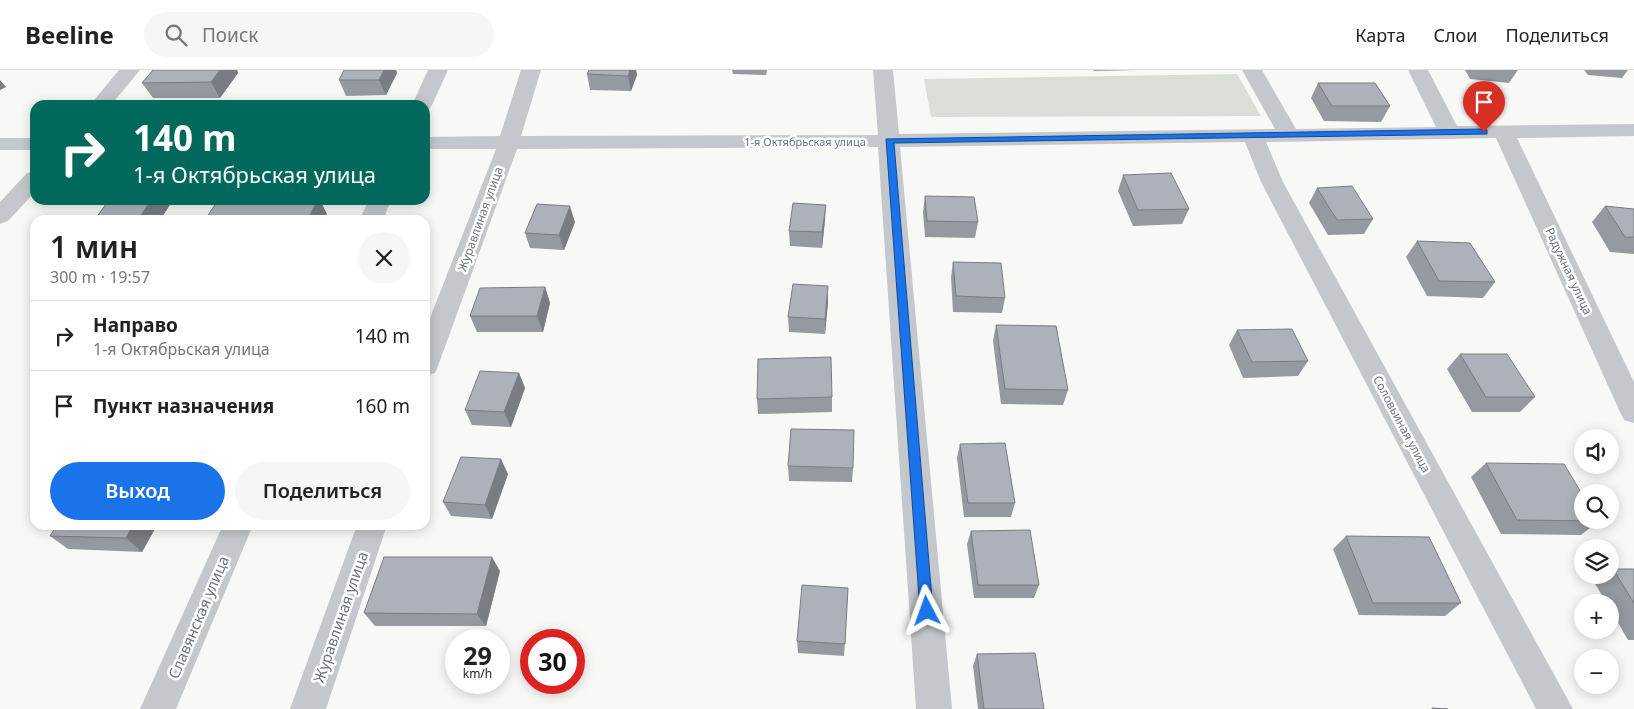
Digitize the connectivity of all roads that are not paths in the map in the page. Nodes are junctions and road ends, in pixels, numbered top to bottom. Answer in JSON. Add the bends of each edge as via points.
{"nodes":[{"id":1,"x":130,"y":70,"type":"edge"},
{"id":2,"x":438,"y":70,"type":"edge"},
{"id":3,"x":531,"y":70,"type":"edge"},
{"id":4,"x":883,"y":70,"type":"edge"},
{"id":5,"x":1252,"y":70,"type":"edge"},
{"id":6,"x":1418,"y":70,"type":"edge"},
{"id":7,"x":104,"y":100,"type":"edge"},
{"id":8,"x":424,"y":100,"type":"edge"},
{"id":9,"x":1634,"y":130,"type":"edge"},
{"id":10,"x":1502,"y":131,"type":"junction"},
{"id":11,"x":1449,"y":132,"type":"junction"},
{"id":12,"x":1253,"y":136,"type":"junction"},
{"id":13,"x":1290,"y":136,"type":"junction"},
{"id":14,"x":889,"y":141,"type":"junction"},
{"id":15,"x":508,"y":142,"type":"junction"},
{"id":16,"x":430,"y":143,"type":"edge"},
{"id":17,"x":0,"y":144,"type":"edge"},
{"id":18,"x":30,"y":144,"type":"edge"},
{"id":19,"x":30,"y":183,"type":"edge"},
{"id":20,"x":0,"y":216,"type":"edge"},
{"id":21,"x":430,"y":353,"type":"edge"},
{"id":22,"x":1634,"y":412,"type":"edge"},
{"id":23,"x":236,"y":530,"type":"edge"},
{"id":24,"x":370,"y":530,"type":"edge"},
{"id":25,"x":158,"y":709,"type":"edge"},
{"id":26,"x":308,"y":709,"type":"edge"},
{"id":27,"x":934,"y":709,"type":"edge"},
{"id":28,"x":1555,"y":709,"type":"edge"}],
"edges":[{"from":1,"to":7,"type":"street"},
{"from":2,"to":8,"type":"street"},
{"from":3,"to":15,"type":"street","name":"Журавлиная улица"},
{"from":4,"to":14,"type":"street"},
{"from":5,"to":13,"type":"street"},
{"from":6,"to":11,"type":"street"},
{"from":9,"to":10,"type":"street","name":"1-я Октябрьская улица"},
{"from":10,"to":11,"type":"street","name":"1-я Октябрьская улица"},
{"from":10,"to":22,"type":"street","name":"Радужная улица"},
{"from":11,"to":13,"type":"street","name":"1-я Октябрьская улица"},
{"from":12,"to":13,"type":"street","name":"1-я Октябрьская улица"},
{"from":12,"to":14,"type":"street","name":"1-я Октябрьская улица"},
{"from":12,"to":28,"type":"street","name":"Соловьиная улица","via":[[1272,182]]},
{"from":14,"to":15,"type":"street","name":"1-я Октябрьская улица"},
{"from":14,"to":27,"type":"street"},
{"from":15,"to":16,"type":"street","name":"1-я Октябрьская улица"},
{"from":15,"to":21,"type":"street","name":"Журавлиная улица"},
{"from":17,"to":18,"type":"street"},
{"from":19,"to":20,"type":"street"},
{"from":23,"to":25,"type":"street","name":"Славянская улица"},
{"from":24,"to":26,"type":"street","name":"Журавлиная улица"}]}
